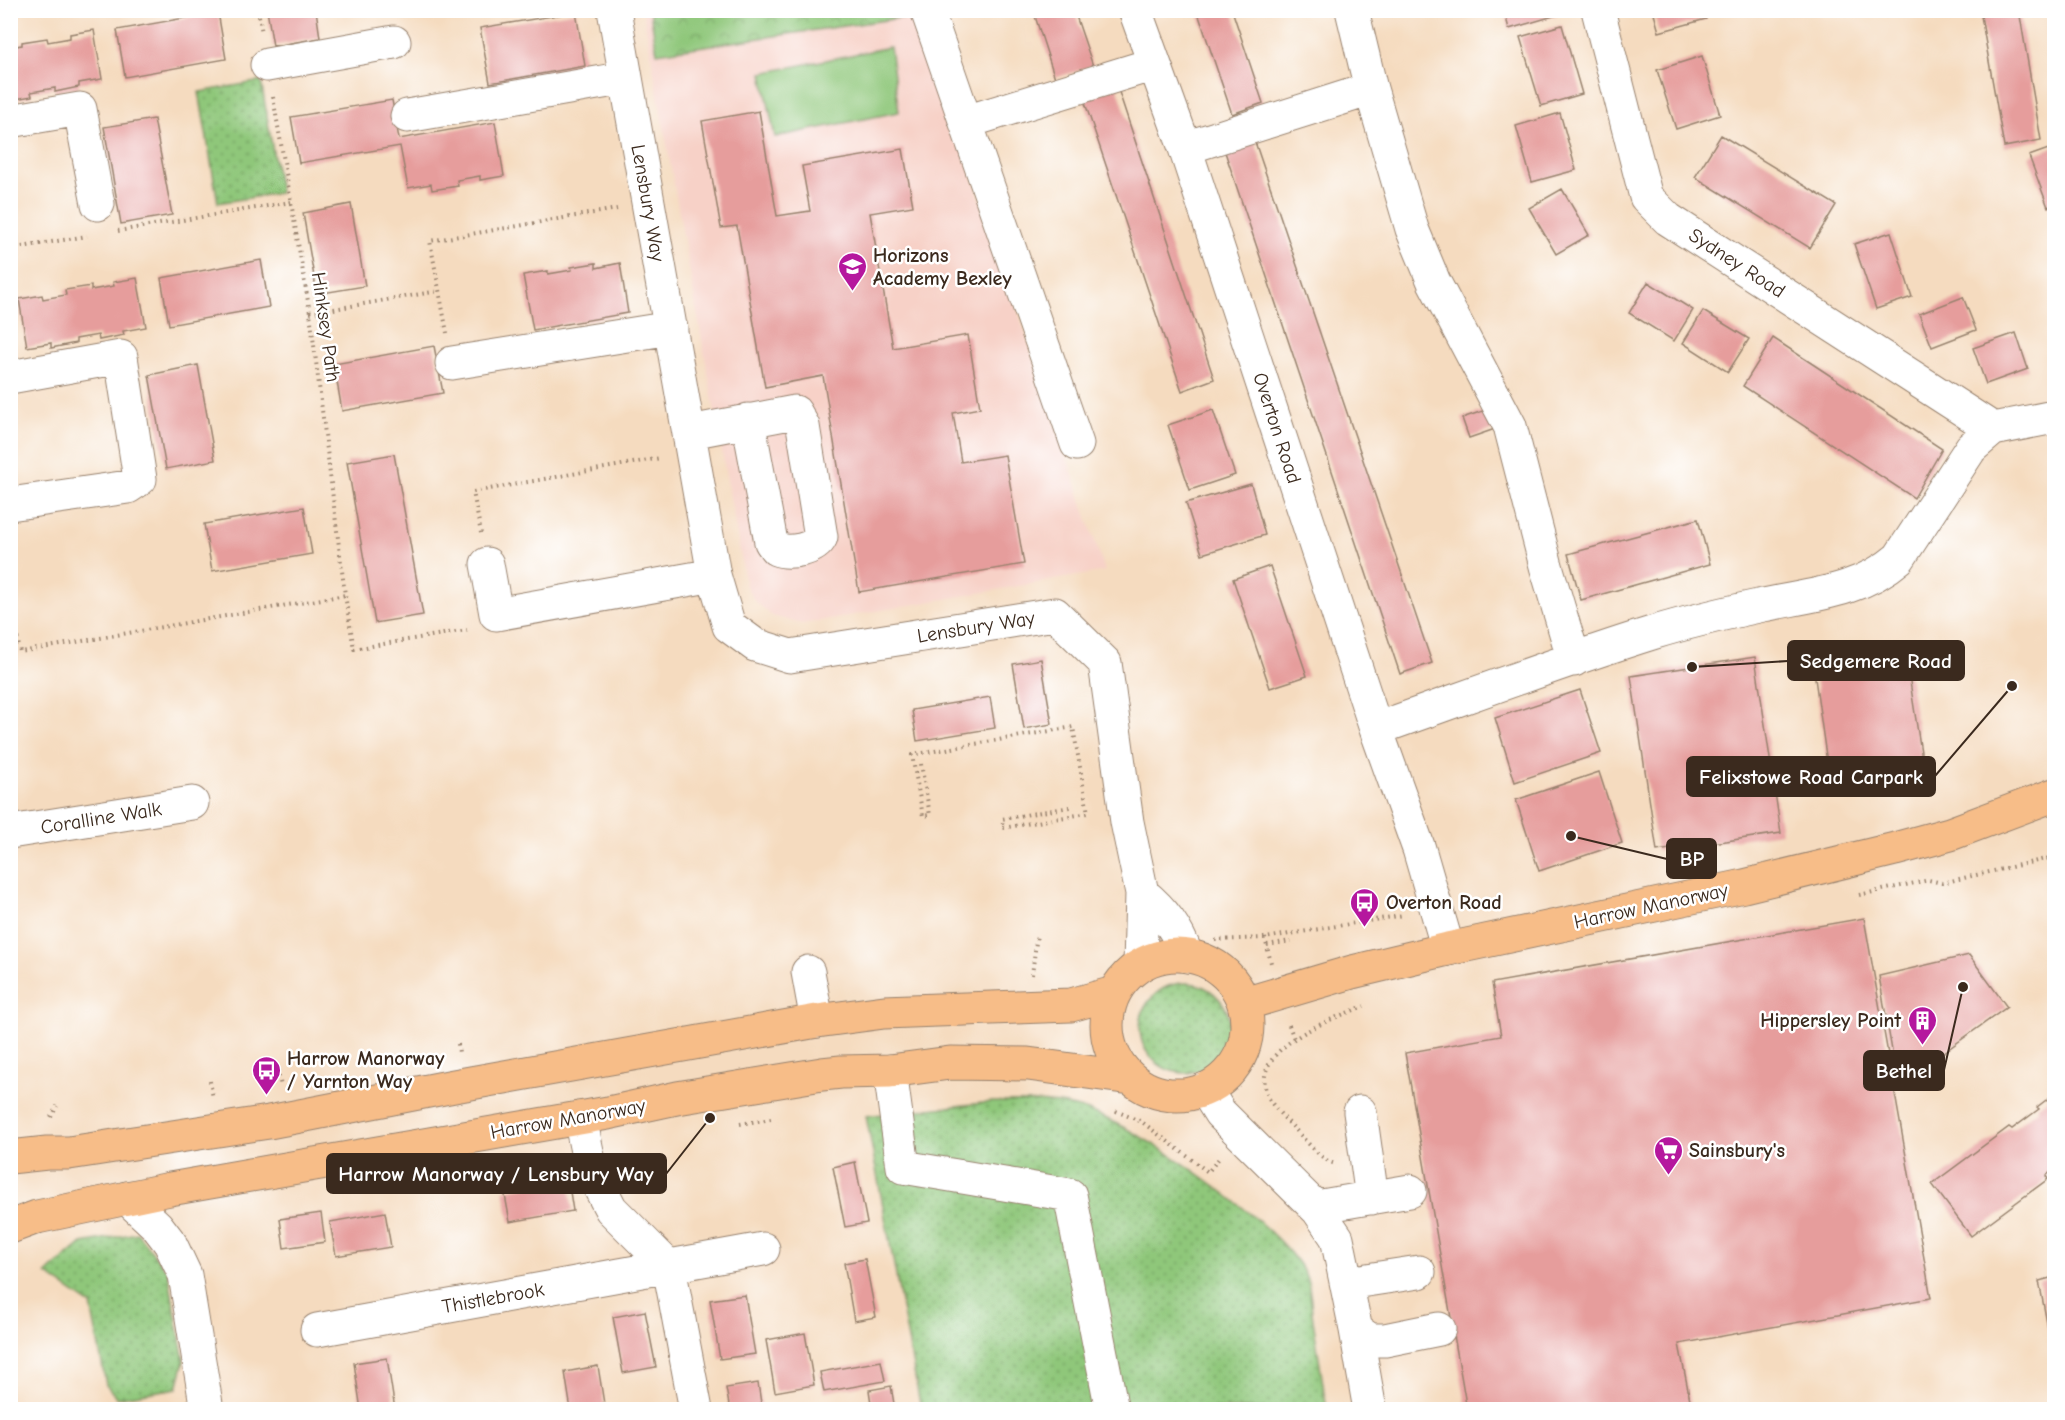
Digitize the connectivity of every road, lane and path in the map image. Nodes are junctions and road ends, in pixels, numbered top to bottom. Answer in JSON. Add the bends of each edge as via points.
{"nodes":[{"id":1,"x":258,"y":10,"type":"edge"},
{"id":2,"x":614,"y":10,"type":"edge"},
{"id":3,"x":927,"y":10,"type":"edge"},
{"id":4,"x":1135,"y":10,"type":"edge"},
{"id":5,"x":1352,"y":10,"type":"edge"},
{"id":6,"x":1598,"y":10,"type":"edge"},
{"id":7,"x":394,"y":42,"type":"dead end"},
{"id":8,"x":267,"y":64,"type":"junction"},
{"id":9,"x":1154,"y":64,"type":"junction"},
{"id":10,"x":626,"y":78,"type":"junction"},
{"id":11,"x":1371,"y":89,"type":"junction"},
{"id":12,"x":407,"y":116,"type":"dead end"},
{"id":13,"x":10,"y":121,"type":"edge"},
{"id":14,"x":966,"y":122,"type":"junction"},
{"id":15,"x":1185,"y":148,"type":"junction"},
{"id":16,"x":291,"y":202,"type":"junction"},
{"id":17,"x":648,"y":204,"type":"junction"},
{"id":18,"x":101,"y":224,"type":"junction"},
{"id":19,"x":10,"y":249,"type":"edge"},
{"id":20,"x":439,"y":291,"type":"junction"},
{"id":21,"x":310,"y":313,"type":"junction"},
{"id":22,"x":671,"y":328,"type":"junction"},
{"id":23,"x":452,"y":363,"type":"joint"},
{"id":24,"x":10,"y":377,"type":"edge"},
{"id":25,"x":2055,"y":417,"type":"edge"},
{"id":26,"x":748,"y":420,"type":"dead end"},
{"id":27,"x":1993,"y":429,"type":"junction"},
{"id":28,"x":691,"y":442,"type":"junction"},
{"id":29,"x":1077,"y":444,"type":"dead end"},
{"id":30,"x":10,"y":504,"type":"edge"},
{"id":31,"x":487,"y":564,"type":"joint"},
{"id":32,"x":714,"y":575,"type":"junction"},
{"id":33,"x":345,"y":595,"type":"junction"},
{"id":34,"x":496,"y":614,"type":"junction"},
{"id":35,"x":14,"y":620,"type":"dead end"},
{"id":36,"x":1574,"y":660,"type":"junction"},
{"id":37,"x":1376,"y":729,"type":"junction"},
{"id":38,"x":921,"y":764,"type":"dead end"},
{"id":39,"x":2055,"y":795,"type":"edge"},
{"id":40,"x":192,"y":803,"type":"dead end"},
{"id":41,"x":1070,"y":807,"type":"dead end"},
{"id":42,"x":10,"y":832,"type":"edge"},
{"id":43,"x":2055,"y":857,"type":"edge"},
{"id":44,"x":1142,"y":893,"type":"junction"},
{"id":45,"x":1850,"y":897,"type":"dead end"},
{"id":46,"x":1414,"y":914,"type":"dead end"},
{"id":47,"x":1037,"y":934,"type":"dead end"},
{"id":48,"x":1265,"y":938,"type":"junction"},
{"id":49,"x":1291,"y":941,"type":"dead end"},
{"id":50,"x":1448,"y":949,"type":"junction"},
{"id":51,"x":1187,"y":956,"type":"junction"},
{"id":52,"x":1140,"y":965,"type":"junction"},
{"id":53,"x":808,"y":972,"type":"dead end"},
{"id":54,"x":1032,"y":982,"type":"dead end"},
{"id":55,"x":1114,"y":993,"type":"junction"},
{"id":56,"x":1244,"y":1004,"type":"junction"},
{"id":57,"x":817,"y":1021,"type":"junction"},
{"id":58,"x":1316,"y":1025,"type":"dead end"},
{"id":59,"x":1291,"y":1030,"type":"dead end"},
{"id":60,"x":1294,"y":1039,"type":"junction"},
{"id":61,"x":890,"y":1071,"type":"junction"},
{"id":62,"x":1131,"y":1078,"type":"junction"},
{"id":63,"x":1204,"y":1089,"type":"junction"},
{"id":64,"x":1270,"y":1100,"type":"junction"},
{"id":65,"x":57,"y":1106,"type":"dead end"},
{"id":66,"x":1263,"y":1108,"type":"dead end"},
{"id":67,"x":1110,"y":1109,"type":"dead end"},
{"id":68,"x":1360,"y":1112,"type":"dead end"},
{"id":69,"x":51,"y":1117,"type":"dead end"},
{"id":70,"x":580,"y":1118,"type":"junction"},
{"id":71,"x":10,"y":1157,"type":"edge"},
{"id":72,"x":1366,"y":1157,"type":"junction"},
{"id":73,"x":1214,"y":1164,"type":"dead end"},
{"id":74,"x":1410,"y":1191,"type":"dead end"},
{"id":75,"x":127,"y":1198,"type":"junction"},
{"id":76,"x":1372,"y":1198,"type":"junction"},
{"id":77,"x":1316,"y":1207,"type":"junction"},
{"id":78,"x":10,"y":1227,"type":"edge"},
{"id":79,"x":763,"y":1249,"type":"dead end"},
{"id":80,"x":669,"y":1267,"type":"junction"},
{"id":81,"x":1419,"y":1272,"type":"dead end"},
{"id":82,"x":1347,"y":1283,"type":"junction"},
{"id":83,"x":1438,"y":1329,"type":"dead end"},
{"id":84,"x":316,"y":1330,"type":"dead end"},
{"id":85,"x":1356,"y":1330,"type":"junction"},
{"id":86,"x":207,"y":1410,"type":"edge"},
{"id":87,"x":696,"y":1410,"type":"edge"},
{"id":88,"x":1112,"y":1410,"type":"edge"},
{"id":89,"x":1370,"y":1410,"type":"edge"}],
"edges":[{"from":1,"to":8,"type":"path","name":"Hinksey Path"},
{"from":2,"to":10,"type":"street","name":"Lensbury Way"},
{"from":3,"to":14,"type":"street"},
{"from":4,"to":9,"type":"street","name":"Overton Road"},
{"from":5,"to":11,"type":"street"},
{"from":6,"to":27,"type":"street","name":"Sydney Road","via":[[1646,197],[1656,208]]},
{"from":7,"to":8,"type":"street"},
{"from":8,"to":16,"type":"path","name":"Hinksey Path"},
{"from":9,"to":14,"type":"street"},
{"from":9,"to":15,"type":"street","name":"Overton Road"},
{"from":10,"to":12,"type":"street"},
{"from":10,"to":17,"type":"street","name":"Lensbury Way"},
{"from":11,"to":15,"type":"street"},
{"from":11,"to":36,"type":"street","via":[[1412,229],[1434,282],[1510,426]]},
{"from":13,"to":18,"type":"street","via":[[80,109]]},
{"from":14,"to":29,"type":"street"},
{"from":15,"to":37,"type":"street","name":"Overton Road"},
{"from":16,"to":18,"type":"path"},
{"from":16,"to":21,"type":"path","name":"Hinksey Path"},
{"from":17,"to":20,"type":"path","via":[[430,241]]},
{"from":17,"to":22,"type":"street","name":"Lensbury Way"},
{"from":18,"to":19,"type":"path"},
{"from":20,"to":21,"type":"path"},
{"from":20,"to":23,"type":"path"},
{"from":21,"to":33,"type":"path","name":"Hinksey Path"},
{"from":22,"to":23,"type":"street"},
{"from":22,"to":28,"type":"street","name":"Lensbury Way"},
{"from":24,"to":30,"type":"street","via":[[121,357],[140,479],[128,487]]},
{"from":25,"to":27,"type":"street"},
{"from":26,"to":28,"type":"street"},
{"from":27,"to":36,"type":"street","via":[[1971,448],[1899,558],[1871,578],[1836,591],[1761,605],[1652,633]]},
{"from":28,"to":31,"type":"path","via":[[473,492]]},
{"from":28,"to":32,"type":"street","name":"Lensbury Way"},
{"from":31,"to":34,"type":"street"},
{"from":32,"to":34,"type":"street"},
{"from":32,"to":44,"type":"street","name":"Lensbury Way","via":[[729,626],[755,645],[790,656],[1055,614],[1106,663],[1127,822]]},
{"from":33,"to":34,"type":"path","name":"Hinksey Path","via":[[354,649],[478,628],[476,617]]},
{"from":33,"to":35,"type":"path","via":[[20,652]]},
{"from":36,"to":37,"type":"street"},
{"from":37,"to":50,"type":"street","name":"Overton Road","via":[[1419,849]]},
{"from":38,"to":41,"type":"path","via":[[930,815],[923,816],[912,755],[1073,727],[1088,813],[1003,828],[1002,819]]},
{"from":39,"to":50,"type":"main road","name":"Harrow Manorway","via":[[1950,834],[1895,849],[1736,888]]},
{"from":40,"to":42,"type":"street","name":"Coralline Walk"},
{"from":43,"to":45,"type":"path","via":[[1942,883],[1929,880]]},
{"from":44,"to":51,"type":"street","via":[[1170,920]]},
{"from":44,"to":52,"type":"street","name":"Lensbury Way"},
{"from":46,"to":48,"type":"path"},
{"from":47,"to":54,"type":"path"},
{"from":48,"to":49,"type":"path","via":[[1267,948]]},
{"from":48,"to":51,"type":"path","via":[[1207,940]]},
{"from":50,"to":56,"type":"main road","name":"Harrow Manorway"},
{"from":51,"to":52,"type":"main road","via":[[1163,956]]},
{"from":51,"to":56,"type":"main road","via":[[1203,959],[1222,972]]},
{"from":52,"to":55,"type":"main road"},
{"from":53,"to":57,"type":"street"},
{"from":55,"to":57,"type":"main road","via":[[1071,1005],[884,1012]]},
{"from":55,"to":62,"type":"main road","via":[[1106,1021],[1110,1046]]},
{"from":56,"to":63,"type":"main road","via":[[1246,1035],[1239,1054],[1228,1072]]},
{"from":57,"to":71,"type":"main road","via":[[269,1122],[69,1153]]},
{"from":58,"to":60,"type":"path"},
{"from":59,"to":60,"type":"path"},
{"from":60,"to":64,"type":"path","via":[[1274,1055],[1267,1068],[1265,1084]]},
{"from":61,"to":62,"type":"main road","name":"Harrow Manorway","via":[[950,1063],[1028,1064]]},
{"from":61,"to":70,"type":"main road","name":"Harrow Manorway","via":[[822,1074]]},
{"from":61,"to":88,"type":"street","via":[[903,1167],[1070,1195]]},
{"from":62,"to":63,"type":"main road","via":[[1169,1095]]},
{"from":63,"to":77,"type":"street","via":[[1220,1113]]},
{"from":64,"to":66,"type":"path"},
{"from":64,"to":72,"type":"path","via":[[1329,1163]]},
{"from":65,"to":69,"type":"path"},
{"from":67,"to":73,"type":"path","via":[[1142,1122],[1208,1172]]},
{"from":68,"to":72,"type":"street"},
{"from":70,"to":75,"type":"main road","name":"Harrow Manorway"},
{"from":70,"to":80,"type":"street","via":[[589,1161],[611,1209]]},
{"from":72,"to":76,"type":"street"},
{"from":74,"to":76,"type":"street"},
{"from":75,"to":78,"type":"main road","name":"Harrow Manorway","via":[[37,1217]]},
{"from":75,"to":86,"type":"street","via":[[170,1243],[184,1275]]},
{"from":76,"to":77,"type":"street"},
{"from":77,"to":82,"type":"street","via":[[1337,1238]]},
{"from":79,"to":80,"type":"street","name":"Thistlebrook"},
{"from":80,"to":84,"type":"street","name":"Thistlebrook"},
{"from":80,"to":87,"type":"street"},
{"from":81,"to":82,"type":"street"},
{"from":82,"to":85,"type":"street"},
{"from":83,"to":85,"type":"street","via":[[1384,1340],[1370,1340]]},
{"from":85,"to":89,"type":"street"}]}
